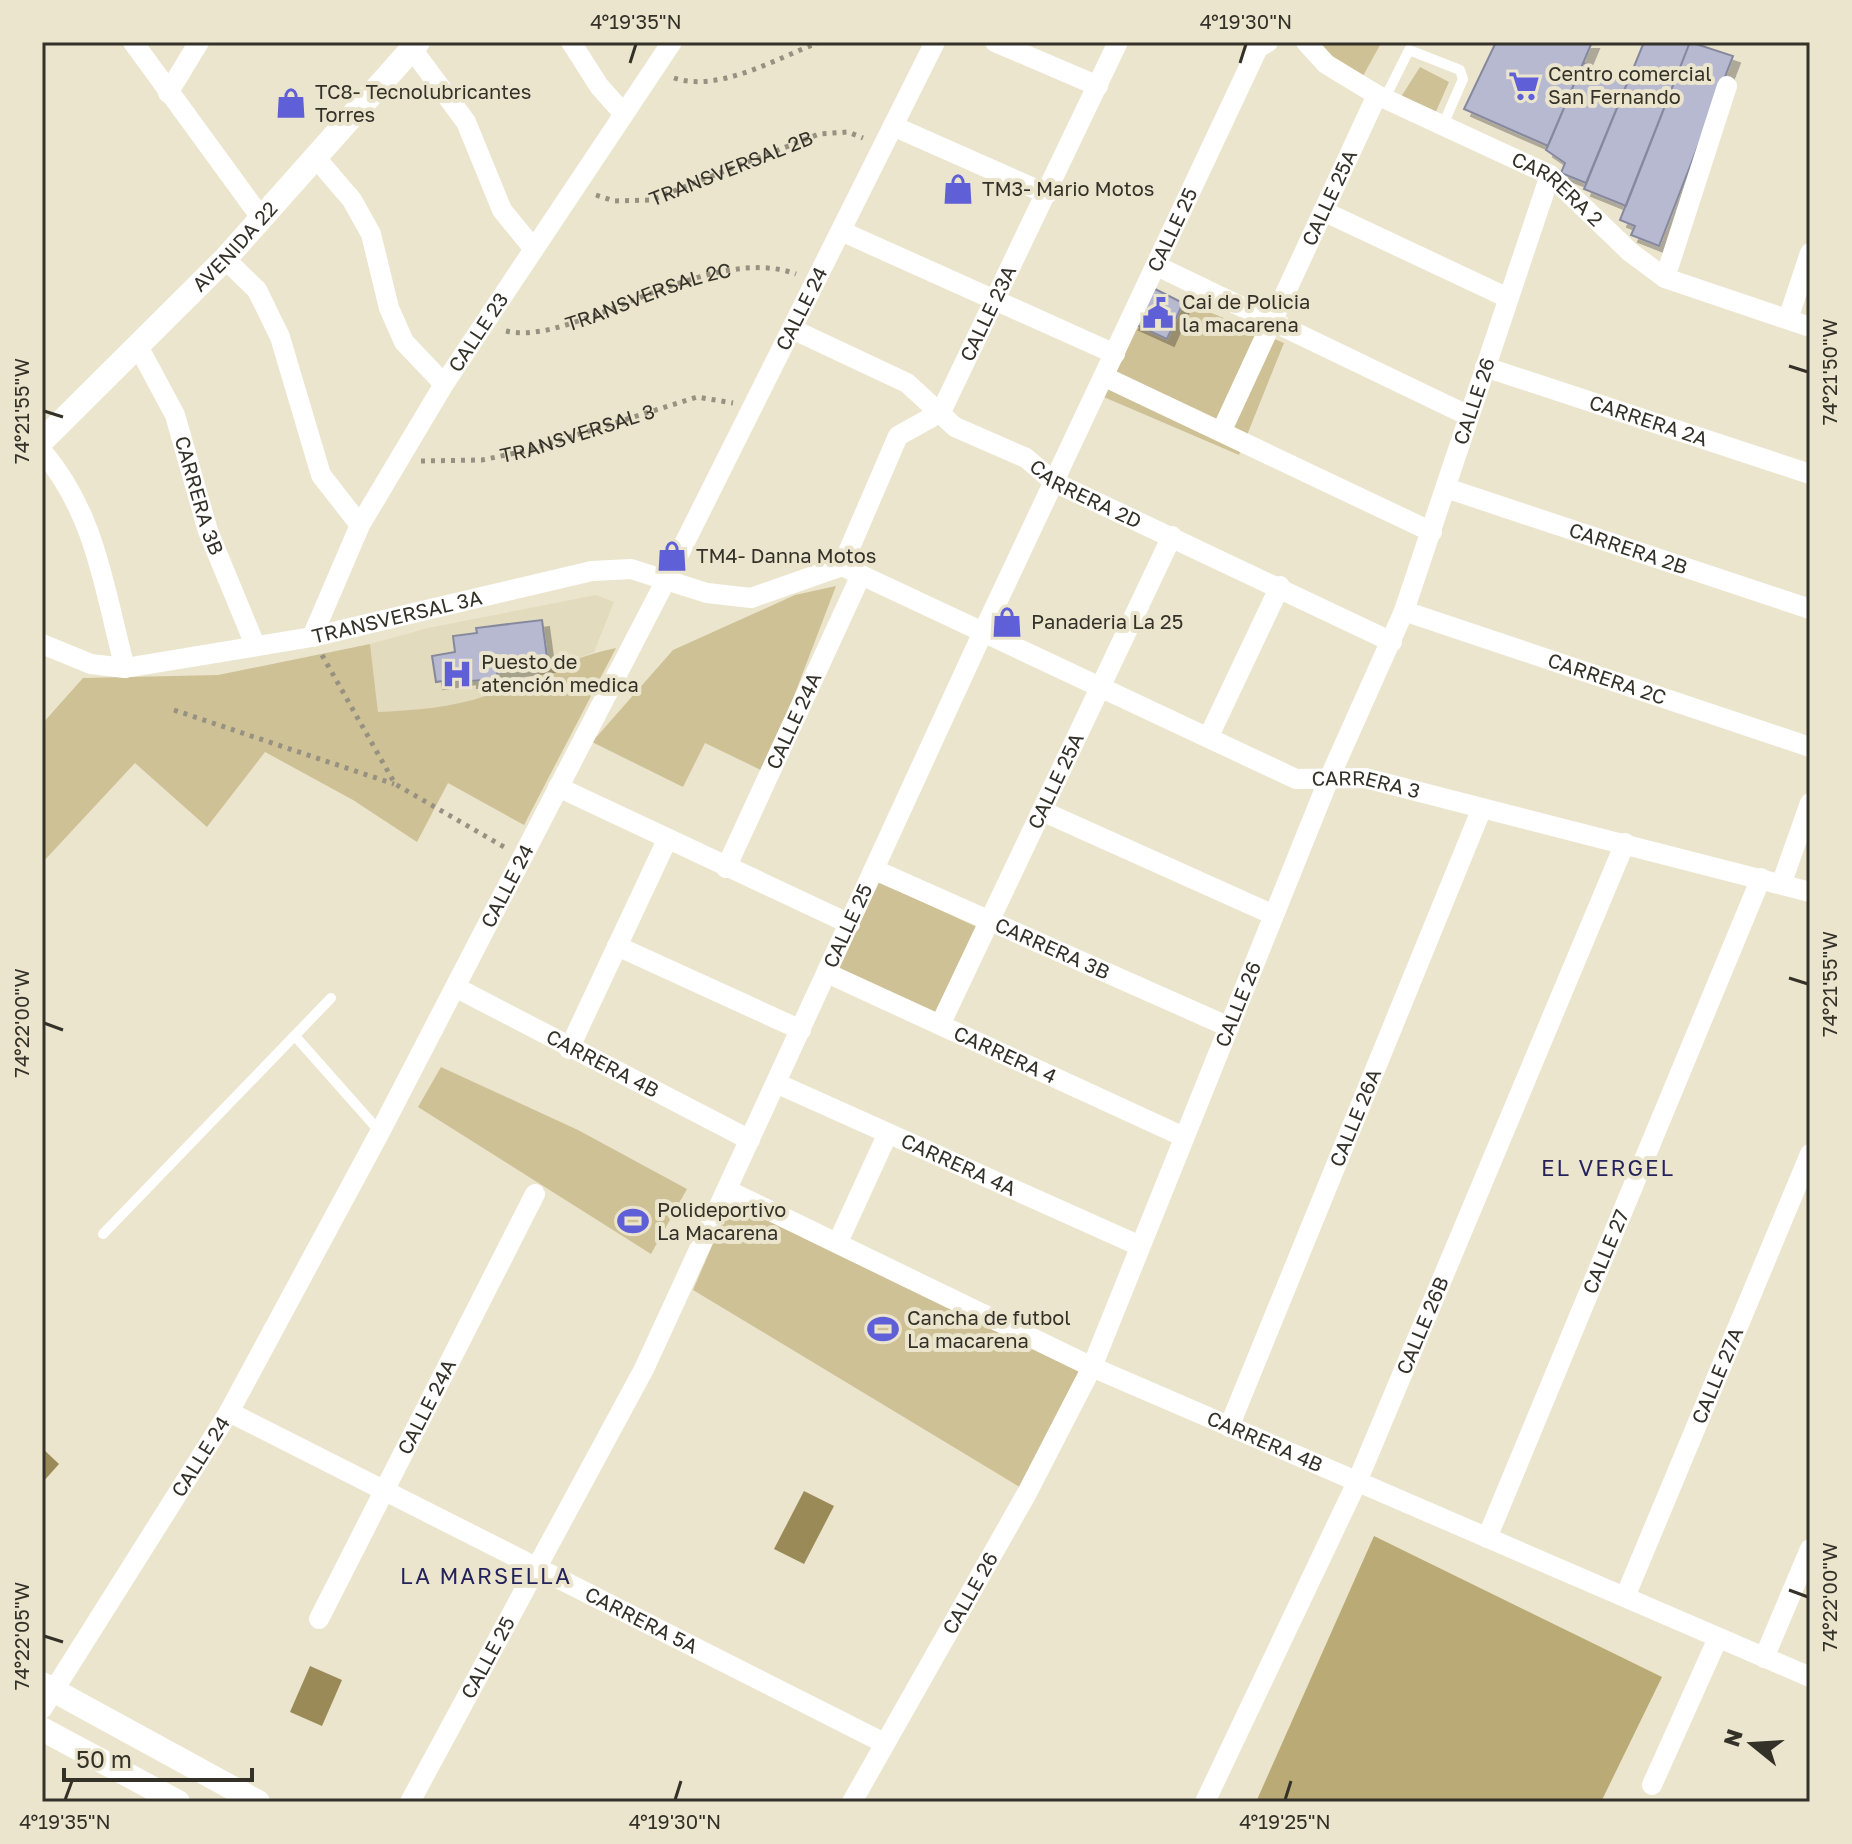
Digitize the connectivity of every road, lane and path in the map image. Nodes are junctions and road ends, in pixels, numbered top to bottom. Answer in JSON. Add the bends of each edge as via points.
{"nodes":[{"id":1,"x":133,"y":42,"type":"edge"},
{"id":2,"x":199,"y":42,"type":"edge"},
{"id":3,"x":571,"y":42,"type":"edge"},
{"id":4,"x":672,"y":42,"type":"edge"},
{"id":5,"x":820,"y":42,"type":"edge"},
{"id":6,"x":935,"y":42,"type":"edge"},
{"id":7,"x":995,"y":42,"type":"edge"},
{"id":8,"x":1118,"y":42,"type":"edge"},
{"id":9,"x":1268,"y":42,"type":"edge"},
{"id":10,"x":1306,"y":42,"type":"edge"},
{"id":11,"x":415,"y":45,"type":"edge"},
{"id":12,"x":654,"y":71,"type":"junction"},
{"id":13,"x":1098,"y":86,"type":"junction"},
{"id":14,"x":1727,"y":86,"type":"dead end"},
{"id":15,"x":168,"y":93,"type":"junction"},
{"id":16,"x":1381,"y":96,"type":"junction"},
{"id":17,"x":624,"y":114,"type":"junction"},
{"id":18,"x":1443,"y":125,"type":"junction"},
{"id":19,"x":893,"y":126,"type":"junction"},
{"id":20,"x":883,"y":147,"type":"junction"},
{"id":21,"x":317,"y":159,"type":"junction"},
{"id":22,"x":1550,"y":175,"type":"junction"},
{"id":23,"x":576,"y":188,"type":"junction"},
{"id":24,"x":1047,"y":194,"type":"junction"},
{"id":25,"x":1323,"y":211,"type":"junction"},
{"id":26,"x":262,"y":219,"type":"junction"},
{"id":27,"x":841,"y":231,"type":"junction"},
{"id":28,"x":533,"y":248,"type":"junction"},
{"id":29,"x":1810,"y":253,"type":"edge"},
{"id":30,"x":225,"y":259,"type":"junction"},
{"id":31,"x":1157,"y":266,"type":"junction"},
{"id":32,"x":1665,"y":278,"type":"junction"},
{"id":33,"x":816,"y":281,"type":"junction"},
{"id":34,"x":1508,"y":298,"type":"junction"},
{"id":35,"x":996,"y":301,"type":"junction"},
{"id":36,"x":1788,"y":319,"type":"junction"},
{"id":37,"x":1272,"y":322,"type":"junction"},
{"id":38,"x":482,"y":326,"type":"junction"},
{"id":39,"x":1810,"y":327,"type":"edge"},
{"id":40,"x":792,"y":329,"type":"junction"},
{"id":41,"x":139,"y":348,"type":"junction"},
{"id":42,"x":1115,"y":354,"type":"junction"},
{"id":43,"x":1485,"y":367,"type":"junction"},
{"id":44,"x":1105,"y":377,"type":"junction"},
{"id":45,"x":444,"y":384,"type":"junction"},
{"id":46,"x":754,"y":406,"type":"junction"},
{"id":47,"x":941,"y":412,"type":"junction"},
{"id":48,"x":1469,"y":416,"type":"junction"},
{"id":49,"x":1222,"y":430,"type":"junction"},
{"id":50,"x":42,"y":441,"type":"edge"},
{"id":51,"x":42,"y":451,"type":"edge"},
{"id":52,"x":398,"y":462,"type":"junction"},
{"id":53,"x":1810,"y":474,"type":"edge"},
{"id":54,"x":1054,"y":482,"type":"junction"},
{"id":55,"x":1446,"y":488,"type":"junction"},
{"id":56,"x":360,"y":525,"type":"junction"},
{"id":57,"x":1432,"y":532,"type":"junction"},
{"id":58,"x":1172,"y":536,"type":"junction"},
{"id":59,"x":851,"y":570,"type":"junction"},
{"id":60,"x":667,"y":578,"type":"junction"},
{"id":61,"x":1280,"y":586,"type":"junction"},
{"id":62,"x":1810,"y":609,"type":"edge"},
{"id":63,"x":1404,"y":611,"type":"junction"},
{"id":64,"x":983,"y":632,"type":"junction"},
{"id":65,"x":312,"y":637,"type":"junction"},
{"id":66,"x":1392,"y":642,"type":"junction"},
{"id":67,"x":42,"y":644,"type":"edge"},
{"id":68,"x":255,"y":645,"type":"junction"},
{"id":69,"x":125,"y":668,"type":"junction"},
{"id":70,"x":1102,"y":687,"type":"junction"},
{"id":71,"x":174,"y":710,"type":"dead end"},
{"id":72,"x":1209,"y":736,"type":"junction"},
{"id":73,"x":1810,"y":747,"type":"edge"},
{"id":74,"x":1328,"y":781,"type":"junction"},
{"id":75,"x":395,"y":784,"type":"junction"},
{"id":76,"x":558,"y":787,"type":"junction"},
{"id":77,"x":1810,"y":803,"type":"edge"},
{"id":78,"x":1482,"y":808,"type":"junction"},
{"id":79,"x":1042,"y":811,"type":"junction"},
{"id":80,"x":667,"y":840,"type":"junction"},
{"id":81,"x":1625,"y":843,"type":"junction"},
{"id":82,"x":522,"y":858,"type":"junction"},
{"id":83,"x":726,"y":868,"type":"junction"},
{"id":84,"x":875,"y":870,"type":"junction"},
{"id":85,"x":1772,"y":880,"type":"junction"},
{"id":86,"x":1810,"y":892,"type":"edge"},
{"id":87,"x":1274,"y":915,"type":"junction"},
{"id":88,"x":990,"y":921,"type":"junction"},
{"id":89,"x":850,"y":924,"type":"junction"},
{"id":90,"x":617,"y":946,"type":"junction"},
{"id":91,"x":827,"y":973,"type":"junction"},
{"id":92,"x":457,"y":988,"type":"junction"},
{"id":93,"x":331,"y":998,"type":"dead end"},
{"id":94,"x":940,"y":1025,"type":"junction"},
{"id":95,"x":1229,"y":1027,"type":"junction"},
{"id":96,"x":801,"y":1030,"type":"junction"},
{"id":97,"x":295,"y":1036,"type":"junction"},
{"id":98,"x":569,"y":1049,"type":"junction"},
{"id":99,"x":776,"y":1083,"type":"junction"},
{"id":100,"x":380,"y":1132,"type":"junction"},
{"id":101,"x":888,"y":1133,"type":"junction"},
{"id":102,"x":1184,"y":1137,"type":"junction"},
{"id":103,"x":750,"y":1140,"type":"junction"},
{"id":104,"x":1810,"y":1154,"type":"edge"},
{"id":105,"x":727,"y":1190,"type":"junction"},
{"id":106,"x":535,"y":1194,"type":"dead end"},
{"id":107,"x":103,"y":1234,"type":"dead end"},
{"id":108,"x":838,"y":1242,"type":"junction"},
{"id":109,"x":1140,"y":1246,"type":"junction"},
{"id":110,"x":1092,"y":1367,"type":"junction"},
{"id":111,"x":229,"y":1412,"type":"junction"},
{"id":112,"x":1229,"y":1427,"type":"junction"},
{"id":113,"x":1357,"y":1482,"type":"junction"},
{"id":114,"x":384,"y":1491,"type":"junction"},
{"id":115,"x":1487,"y":1538,"type":"junction"},
{"id":116,"x":1810,"y":1549,"type":"edge"},
{"id":117,"x":539,"y":1568,"type":"junction"},
{"id":118,"x":1625,"y":1597,"type":"junction"},
{"id":119,"x":319,"y":1619,"type":"dead end"},
{"id":120,"x":1718,"y":1638,"type":"junction"},
{"id":121,"x":1764,"y":1658,"type":"junction"},
{"id":122,"x":1810,"y":1677,"type":"edge"},
{"id":123,"x":46,"y":1696,"type":"edge"},
{"id":124,"x":42,"y":1729,"type":"edge"},
{"id":125,"x":884,"y":1743,"type":"junction"},
{"id":126,"x":1652,"y":1785,"type":"dead end"},
{"id":127,"x":178,"y":1802,"type":"edge"},
{"id":128,"x":258,"y":1802,"type":"edge"},
{"id":129,"x":410,"y":1802,"type":"edge"},
{"id":130,"x":852,"y":1802,"type":"edge"},
{"id":131,"x":1205,"y":1802,"type":"edge"}],
"edges":[{"from":1,"to":15,"type":"street"},
{"from":2,"to":15,"type":"street"},
{"from":3,"to":17,"type":"street"},
{"from":4,"to":12,"type":"street","name":"CALLE 23"},
{"from":5,"to":12,"type":"path","via":[[715,81],[686,82]]},
{"from":6,"to":19,"type":"street","name":"CALLE 24"},
{"from":7,"to":13,"type":"street"},
{"from":8,"to":13,"type":"street","name":"CALLE 23A"},
{"from":9,"to":31,"type":"street","name":"CALLE 25","via":[[1258,48]]},
{"from":10,"to":16,"type":"street","name":"CARRERA 2","via":[[1326,64]]},
{"from":11,"to":21,"type":"street","name":"AVENIDA 22"},
{"from":11,"to":28,"type":"street","via":[[466,122],[502,210]]},
{"from":12,"to":17,"type":"street","name":"CALLE 23"},
{"from":13,"to":24,"type":"street","name":"CALLE 23A"},
{"from":14,"to":32,"type":"street"},
{"from":15,"to":26,"type":"street"},
{"from":16,"to":18,"type":"street","name":"CARRERA 2"},
{"from":16,"to":18,"type":"lane","via":[[1409,50],[1460,70],[1463,79]]},
{"from":16,"to":25,"type":"street","name":"CALLE 25A"},
{"from":17,"to":23,"type":"street","name":"CALLE 23"},
{"from":18,"to":22,"type":"street","name":"CARRERA 2"},
{"from":19,"to":20,"type":"street","name":"CALLE 24"},
{"from":19,"to":24,"type":"street"},
{"from":20,"to":23,"type":"path","name":"TRANSVERSAL 2B","via":[[848,132],[819,134],[651,200],[614,201]]},
{"from":20,"to":27,"type":"street","name":"CALLE 24"},
{"from":21,"to":26,"type":"street","name":"AVENIDA 22"},
{"from":21,"to":45,"type":"street","via":[[352,200],[371,234],[389,308],[404,342]]},
{"from":22,"to":32,"type":"street","name":"CARRERA 2"},
{"from":22,"to":34,"type":"street","name":"CALLE 26"},
{"from":23,"to":28,"type":"street","name":"CALLE 23"},
{"from":24,"to":35,"type":"street","name":"CALLE 23A"},
{"from":25,"to":34,"type":"street"},
{"from":25,"to":37,"type":"street","name":"CALLE 25A"},
{"from":26,"to":30,"type":"street","name":"AVENIDA 22"},
{"from":27,"to":33,"type":"street","name":"CALLE 24"},
{"from":27,"to":35,"type":"street"},
{"from":28,"to":38,"type":"street","name":"CALLE 23"},
{"from":29,"to":36,"type":"street"},
{"from":30,"to":41,"type":"street","name":"AVENIDA 22"},
{"from":30,"to":56,"type":"street","via":[[257,290],[280,337],[321,475]]},
{"from":31,"to":37,"type":"street"},
{"from":31,"to":42,"type":"street","name":"CALLE 25"},
{"from":32,"to":36,"type":"street","name":"CARRERA 2"},
{"from":33,"to":38,"type":"path","name":"TRANSVERSAL 2C","via":[[779,268],[736,268],[562,327],[518,334]]},
{"from":33,"to":40,"type":"street","name":"CALLE 24"},
{"from":34,"to":43,"type":"street","name":"CALLE 26"},
{"from":35,"to":42,"type":"street"},
{"from":35,"to":47,"type":"street","name":"CALLE 23A"},
{"from":36,"to":39,"type":"street","name":"CARRERA 2"},
{"from":37,"to":48,"type":"street"},
{"from":37,"to":49,"type":"street","name":"CALLE 25A"},
{"from":38,"to":45,"type":"street","name":"CALLE 23"},
{"from":40,"to":46,"type":"street","name":"CALLE 24"},
{"from":40,"to":47,"type":"street","name":"CARRERA 2D","via":[[907,383]]},
{"from":41,"to":50,"type":"street","name":"AVENIDA 22"},
{"from":41,"to":68,"type":"street","name":"CARRERA 3B","via":[[175,415],[208,531]]},
{"from":42,"to":44,"type":"street","name":"CALLE 25"},
{"from":43,"to":48,"type":"street","name":"CALLE 26"},
{"from":43,"to":53,"type":"street","name":"CARRERA 2A"},
{"from":44,"to":49,"type":"street"},
{"from":44,"to":54,"type":"street","name":"CALLE 25"},
{"from":45,"to":52,"type":"street","name":"CALLE 23"},
{"from":46,"to":52,"type":"path","name":"TRANSVERSAL 3","via":[[697,397],[525,451],[482,460]]},
{"from":46,"to":60,"type":"street","name":"CALLE 24"},
{"from":47,"to":54,"type":"street","name":"CARRERA 2D","via":[[955,427],[1026,458]]},
{"from":47,"to":59,"type":"street","via":[[898,436]]},
{"from":48,"to":55,"type":"street","name":"CALLE 26"},
{"from":49,"to":57,"type":"street"},
{"from":51,"to":69,"type":"street","via":[[85,515]]},
{"from":52,"to":56,"type":"street","name":"CALLE 23"},
{"from":54,"to":58,"type":"street","name":"CARRERA 2D"},
{"from":54,"to":64,"type":"street","name":"CALLE 25"},
{"from":55,"to":57,"type":"street","name":"CALLE 26"},
{"from":55,"to":62,"type":"street","name":"CARRERA 2B"},
{"from":56,"to":65,"type":"street","name":"CALLE 23"},
{"from":57,"to":63,"type":"street","name":"CALLE 26"},
{"from":58,"to":61,"type":"street","name":"CARRERA 2D"},
{"from":58,"to":70,"type":"street","name":"CALLE 25A"},
{"from":59,"to":60,"type":"street","via":[[751,598],[707,593]]},
{"from":59,"to":64,"type":"street","name":"CARRERA 3"},
{"from":59,"to":83,"type":"street","name":"CALLE 24A"},
{"from":60,"to":65,"type":"street","name":"TRANSVERSAL 3A","via":[[631,569],[592,571]]},
{"from":60,"to":76,"type":"street","name":"CALLE 24"},
{"from":61,"to":66,"type":"street","name":"CARRERA 2D"},
{"from":61,"to":72,"type":"street"},
{"from":63,"to":66,"type":"street","name":"CALLE 26"},
{"from":63,"to":73,"type":"street","name":"CARRERA 2C"},
{"from":64,"to":70,"type":"street","name":"CARRERA 3"},
{"from":64,"to":84,"type":"street","name":"CALLE 25"},
{"from":65,"to":68,"type":"street","name":"TRANSVERSAL 3A"},
{"from":65,"to":75,"type":"path"},
{"from":66,"to":74,"type":"street","name":"CALLE 26"},
{"from":67,"to":69,"type":"street","name":"TRANSVERSAL 3A","via":[[91,664]]},
{"from":68,"to":69,"type":"street","name":"TRANSVERSAL 3A"},
{"from":70,"to":72,"type":"street","name":"CARRERA 3"},
{"from":70,"to":79,"type":"street","name":"CALLE 25A"},
{"from":71,"to":75,"type":"path"},
{"from":72,"to":74,"type":"street","name":"CARRERA 3","via":[[1296,779]]},
{"from":74,"to":78,"type":"street","name":"CARRERA 3","via":[[1365,778]]},
{"from":74,"to":87,"type":"street","name":"CALLE 26"},
{"from":75,"to":82,"type":"path"},
{"from":76,"to":80,"type":"street"},
{"from":76,"to":82,"type":"street","name":"CALLE 24"},
{"from":77,"to":85,"type":"street","name":"CALLE 27"},
{"from":78,"to":81,"type":"street","name":"CARRERA 3"},
{"from":78,"to":112,"type":"street","name":"CALLE 26A"},
{"from":79,"to":87,"type":"street"},
{"from":79,"to":88,"type":"street","name":"CALLE 25A"},
{"from":80,"to":83,"type":"street"},
{"from":80,"to":90,"type":"street"},
{"from":81,"to":85,"type":"street","name":"CARRERA 3"},
{"from":81,"to":113,"type":"street","name":"CALLE 26B"},
{"from":82,"to":92,"type":"street","name":"CALLE 24"},
{"from":83,"to":89,"type":"street"},
{"from":84,"to":88,"type":"street","name":"CARRERA 3B"},
{"from":84,"to":89,"type":"street","name":"CALLE 25"},
{"from":85,"to":86,"type":"street"},
{"from":85,"to":115,"type":"street","name":"CALLE 27"},
{"from":87,"to":95,"type":"street","name":"CALLE 26"},
{"from":88,"to":94,"type":"street","name":"CALLE 25A"},
{"from":88,"to":95,"type":"street","name":"CARRERA 3B"},
{"from":89,"to":91,"type":"street","name":"CALLE 25"},
{"from":90,"to":96,"type":"street"},
{"from":90,"to":98,"type":"street"},
{"from":91,"to":94,"type":"street","name":"CARRERA 4"},
{"from":91,"to":96,"type":"street","name":"CALLE 25"},
{"from":92,"to":98,"type":"street","name":"CARRERA 4B"},
{"from":92,"to":100,"type":"street","name":"CALLE 24"},
{"from":93,"to":97,"type":"lane"},
{"from":94,"to":102,"type":"street","name":"CARRERA 4"},
{"from":95,"to":102,"type":"street","name":"CALLE 26"},
{"from":96,"to":99,"type":"street","name":"CALLE 25"},
{"from":97,"to":100,"type":"lane"},
{"from":97,"to":107,"type":"lane"},
{"from":98,"to":103,"type":"street","name":"CARRERA 4B"},
{"from":99,"to":101,"type":"street","name":"CARRERA 4A"},
{"from":99,"to":103,"type":"street","name":"CALLE 25"},
{"from":100,"to":111,"type":"street","name":"CALLE 24"},
{"from":101,"to":108,"type":"street"},
{"from":101,"to":109,"type":"street","name":"CARRERA 4A"},
{"from":102,"to":109,"type":"street","name":"CALLE 26"},
{"from":103,"to":105,"type":"street","name":"CALLE 25"},
{"from":104,"to":118,"type":"street","name":"CALLE 27A"},
{"from":105,"to":108,"type":"street","name":"CARRERA 4B"},
{"from":105,"to":117,"type":"street","name":"CALLE 25","via":[[644,1369]]},
{"from":106,"to":114,"type":"street","name":"CALLE 24A"},
{"from":108,"to":110,"type":"street","name":"CARRERA 4B"},
{"from":109,"to":110,"type":"street","name":"CALLE 26"},
{"from":110,"to":112,"type":"street","name":"CARRERA 4B"},
{"from":110,"to":125,"type":"street","name":"CALLE 26","via":[[1027,1493]]},
{"from":111,"to":114,"type":"street","name":"CARRERA 5A"},
{"from":111,"to":123,"type":"street","name":"CALLE 24"},
{"from":112,"to":113,"type":"street","name":"CARRERA 4B"},
{"from":113,"to":115,"type":"street","name":"CARRERA 4B"},
{"from":113,"to":131,"type":"street","name":"CALLE 26B"},
{"from":114,"to":117,"type":"street","name":"CARRERA 5A"},
{"from":114,"to":119,"type":"street","name":"CALLE 24A"},
{"from":115,"to":118,"type":"street","name":"CARRERA 4B"},
{"from":116,"to":121,"type":"street"},
{"from":117,"to":125,"type":"street","name":"CARRERA 5A"},
{"from":117,"to":129,"type":"street","name":"CALLE 25"},
{"from":118,"to":120,"type":"street","name":"CARRERA 4B"},
{"from":120,"to":121,"type":"street","name":"CARRERA 4B"},
{"from":120,"to":126,"type":"street"},
{"from":121,"to":122,"type":"street","name":"CARRERA 4B"},
{"from":123,"to":128,"type":"street"},
{"from":124,"to":127,"type":"street"},
{"from":125,"to":130,"type":"street","name":"CALLE 26"}]}
